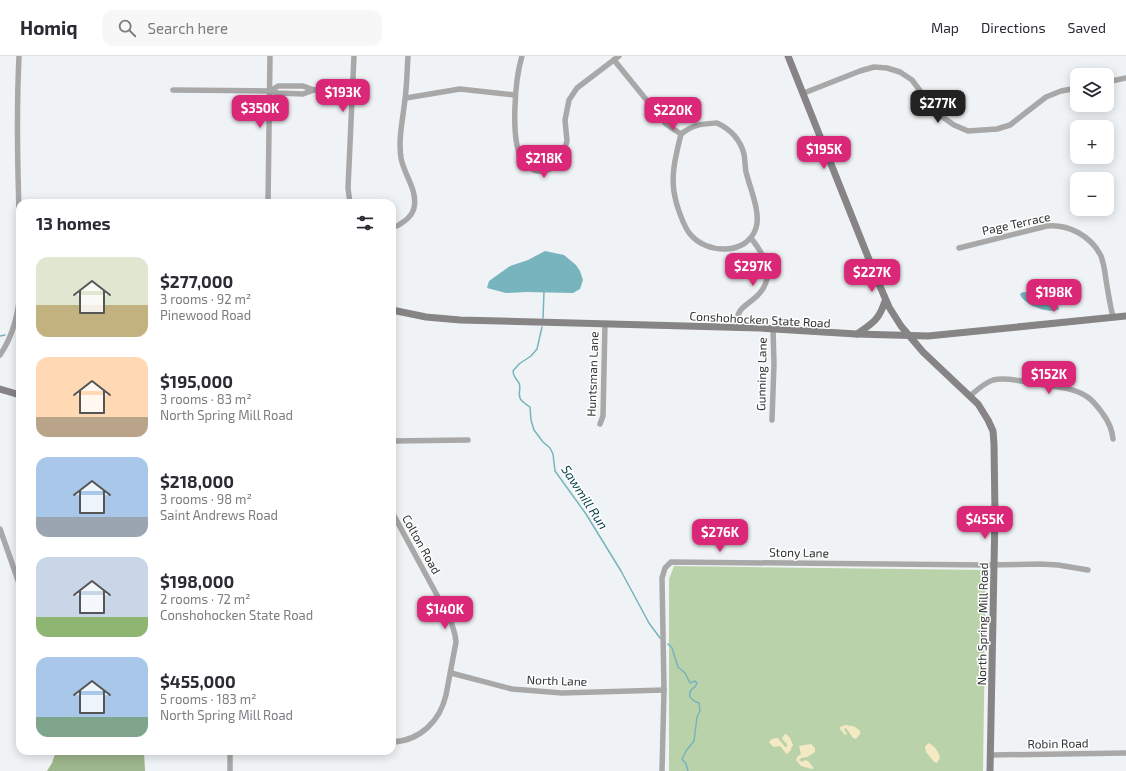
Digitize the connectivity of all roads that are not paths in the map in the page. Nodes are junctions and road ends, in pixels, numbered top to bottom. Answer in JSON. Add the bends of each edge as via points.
{"nodes":[{"id":1,"x":19,"y":56,"type":"edge"},
{"id":2,"x":270,"y":56,"type":"edge"},
{"id":3,"x":354,"y":56,"type":"edge"},
{"id":4,"x":408,"y":56,"type":"edge"},
{"id":5,"x":522,"y":56,"type":"edge"},
{"id":6,"x":619,"y":56,"type":"edge"},
{"id":7,"x":788,"y":56,"type":"edge"},
{"id":8,"x":614,"y":60,"type":"junction"},
{"id":9,"x":1126,"y":78,"type":"edge"},
{"id":10,"x":1114,"y":81,"type":"edge"},
{"id":11,"x":1070,"y":89,"type":"edge"},
{"id":12,"x":173,"y":90,"type":"dead end"},
{"id":13,"x":353,"y":90,"type":"junction"},
{"id":14,"x":270,"y":91,"type":"junction"},
{"id":15,"x":804,"y":93,"type":"junction"},
{"id":16,"x":515,"y":95,"type":"junction"},
{"id":17,"x":406,"y":98,"type":"junction"},
{"id":18,"x":681,"y":134,"type":"junction"},
{"id":19,"x":19,"y":199,"type":"edge"},
{"id":20,"x":268,"y":199,"type":"edge"},
{"id":21,"x":349,"y":199,"type":"edge"},
{"id":22,"x":396,"y":227,"type":"edge"},
{"id":23,"x":752,"y":238,"type":"junction"},
{"id":24,"x":959,"y":248,"type":"dead end"},
{"id":25,"x":885,"y":301,"type":"junction"},
{"id":26,"x":396,"y":311,"type":"edge"},
{"id":27,"x":1126,"y":316,"type":"edge"},
{"id":28,"x":1113,"y":317,"type":"junction"},
{"id":29,"x":16,"y":319,"type":"edge"},
{"id":30,"x":605,"y":324,"type":"junction"},
{"id":31,"x":735,"y":328,"type":"junction"},
{"id":32,"x":773,"y":329,"type":"junction"},
{"id":33,"x":856,"y":334,"type":"junction"},
{"id":34,"x":909,"y":335,"type":"junction"},
{"id":35,"x":0,"y":355,"type":"edge"},
{"id":36,"x":0,"y":389,"type":"edge"},
{"id":37,"x":16,"y":394,"type":"edge"},
{"id":38,"x":970,"y":396,"type":"junction"},
{"id":39,"x":772,"y":420,"type":"dead end"},
{"id":40,"x":600,"y":424,"type":"dead end"},
{"id":41,"x":1113,"y":439,"type":"dead end"},
{"id":42,"x":468,"y":440,"type":"dead end"},
{"id":43,"x":396,"y":441,"type":"edge"},
{"id":44,"x":396,"y":519,"type":"edge"},
{"id":45,"x":0,"y":529,"type":"edge"},
{"id":46,"x":994,"y":565,"type":"junction"},
{"id":47,"x":1088,"y":570,"type":"dead end"},
{"id":48,"x":16,"y":575,"type":"edge"},
{"id":49,"x":451,"y":673,"type":"junction"},
{"id":50,"x":664,"y":690,"type":"junction"},
{"id":51,"x":396,"y":741,"type":"edge"},
{"id":52,"x":1126,"y":753,"type":"edge"},
{"id":53,"x":990,"y":754,"type":"junction"},
{"id":54,"x":230,"y":755,"type":"edge"},
{"id":55,"x":230,"y":771,"type":"edge"},
{"id":56,"x":662,"y":771,"type":"edge"},
{"id":57,"x":990,"y":771,"type":"edge"}],
"edges":[{"from":1,"to":19,"type":"street"},
{"from":2,"to":14,"type":"street"},
{"from":3,"to":13,"type":"street"},
{"from":4,"to":17,"type":"street"},
{"from":5,"to":16,"type":"street"},
{"from":6,"to":8,"type":"street"},
{"from":7,"to":15,"type":"main road","name":"North Spring Mill Road"},
{"from":8,"to":16,"type":"street","via":[[577,88],[569,100],[565,120],[567,141],[560,164],[546,171],[534,170],[522,162],[516,143]]},
{"from":8,"to":18,"type":"street","via":[[666,124]]},
{"from":9,"to":10,"type":"street"},
{"from":11,"to":15,"type":"street","via":[[1046,96],[1010,125],[980,130],[968,130],[954,125],[941,116],[912,80],[900,72],[887,68],[860,71]]},
{"from":12,"to":14,"type":"street"},
{"from":13,"to":14,"type":"street","via":[[314,90],[303,86],[278,86]]},
{"from":13,"to":21,"type":"street"},
{"from":14,"to":20,"type":"street"},
{"from":15,"to":25,"type":"main road","name":"North Spring Mill Road"},
{"from":16,"to":17,"type":"street","via":[[460,89]]},
{"from":17,"to":22,"type":"street","via":[[400,142],[402,159],[415,200],[413,210],[406,220]]},
{"from":18,"to":23,"type":"street","via":[[690,127],[717,123],[737,137],[744,153],[757,215]]},
{"from":18,"to":23,"type":"street","via":[[672,177],[675,197],[685,227],[703,245],[722,250],[742,245]]},
{"from":23,"to":31,"type":"street","via":[[764,256],[767,275],[761,291],[739,312]]},
{"from":24,"to":28,"type":"street","name":"Page Terrace","via":[[1047,226],[1070,228],[1090,242],[1101,256]]},
{"from":25,"to":33,"type":"main road","via":[[876,320]]},
{"from":25,"to":34,"type":"main road","name":"North Spring Mill Road"},
{"from":26,"to":30,"type":"main road","name":"Conshohocken State Road","via":[[439,319]]},
{"from":27,"to":28,"type":"main road","name":"Conshohocken State Road"},
{"from":28,"to":34,"type":"main road","name":"Conshohocken State Road","via":[[928,336]]},
{"from":29,"to":35,"type":"street","via":[[9,340]]},
{"from":30,"to":31,"type":"main road","name":"Conshohocken State Road"},
{"from":30,"to":40,"type":"street","name":"Huntsman Lane","via":[[603,416]]},
{"from":31,"to":32,"type":"main road","name":"Conshohocken State Road"},
{"from":32,"to":33,"type":"main road","name":"Conshohocken State Road"},
{"from":32,"to":39,"type":"street","name":"Gunning Lane"},
{"from":33,"to":34,"type":"main road","name":"Conshohocken State Road"},
{"from":34,"to":38,"type":"main road","name":"North Spring Mill Road","via":[[923,352]]},
{"from":36,"to":37,"type":"main road"},
{"from":38,"to":41,"type":"street","via":[[993,380],[1011,380],[1073,390],[1095,403],[1109,423]]},
{"from":38,"to":46,"type":"main road","name":"North Spring Mill Road","via":[[985,414],[994,437]]},
{"from":42,"to":43,"type":"street"},
{"from":44,"to":49,"type":"street","name":"Colton Road","via":[[451,621],[456,635]]},
{"from":45,"to":48,"type":"street"},
{"from":46,"to":47,"type":"street","via":[[1052,565]]},
{"from":46,"to":50,"type":"street","name":"Stony Lane","via":[[671,562],[665,568],[662,578]]},
{"from":46,"to":53,"type":"main road","name":"North Spring Mill Road"},
{"from":49,"to":50,"type":"street","name":"North Lane","via":[[512,689],[562,693]]},
{"from":49,"to":51,"type":"street","name":"Colton Road","via":[[444,703],[433,723],[417,736]]},
{"from":50,"to":56,"type":"street","name":"Stony Lane"},
{"from":52,"to":53,"type":"street","name":"Robin Road"},
{"from":53,"to":57,"type":"main road","name":"North Spring Mill Road"},
{"from":54,"to":55,"type":"street"}]}
